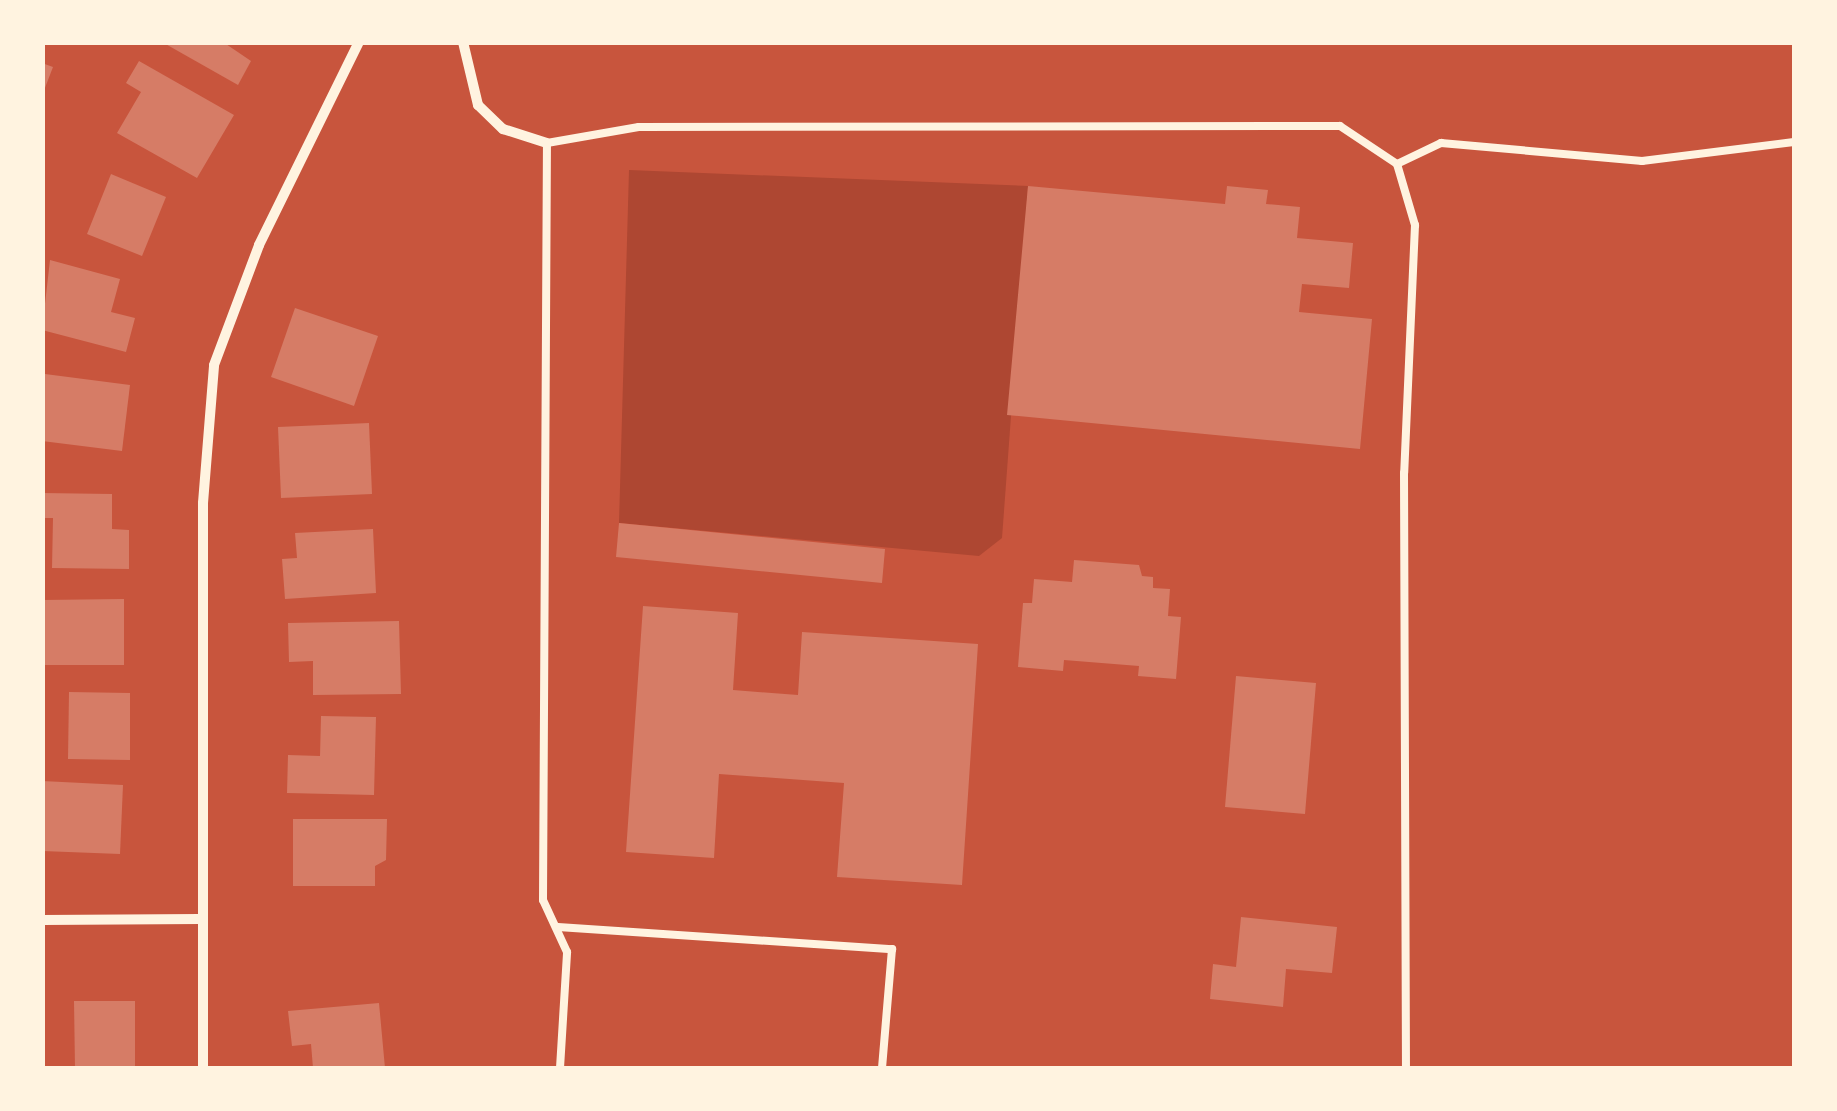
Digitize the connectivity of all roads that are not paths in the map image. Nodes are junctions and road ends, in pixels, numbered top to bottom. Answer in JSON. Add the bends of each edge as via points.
{"nodes":[{"id":1,"x":359,"y":42,"type":"edge"},
{"id":2,"x":463,"y":42,"type":"edge"},
{"id":3,"x":1794,"y":142,"type":"edge"},
{"id":4,"x":548,"y":144,"type":"junction"},
{"id":5,"x":1396,"y":164,"type":"junction"},
{"id":6,"x":200,"y":919,"type":"junction"},
{"id":7,"x":42,"y":920,"type":"edge"},
{"id":8,"x":558,"y":927,"type":"junction"},
{"id":9,"x":203,"y":1068,"type":"edge"},
{"id":10,"x":560,"y":1068,"type":"edge"},
{"id":11,"x":882,"y":1068,"type":"edge"},
{"id":12,"x":1406,"y":1068,"type":"edge"}],
"edges":[{"from":1,"to":6,"type":"street","via":[[260,246],[214,365],[203,503]]},
{"from":2,"to":4,"type":"street","via":[[478,105],[502,129]]},
{"from":3,"to":5,"type":"lane","via":[[1642,161],[1441,143]]},
{"from":4,"to":5,"type":"lane","via":[[639,128],[1340,126]]},
{"from":4,"to":8,"type":"lane","via":[[543,900]]},
{"from":5,"to":12,"type":"lane","via":[[1415,225],[1404,473]]},
{"from":6,"to":7,"type":"street"},
{"from":6,"to":9,"type":"street"},
{"from":8,"to":10,"type":"lane","via":[[567,952]]},
{"from":8,"to":11,"type":"lane","via":[[892,948]]}]}
